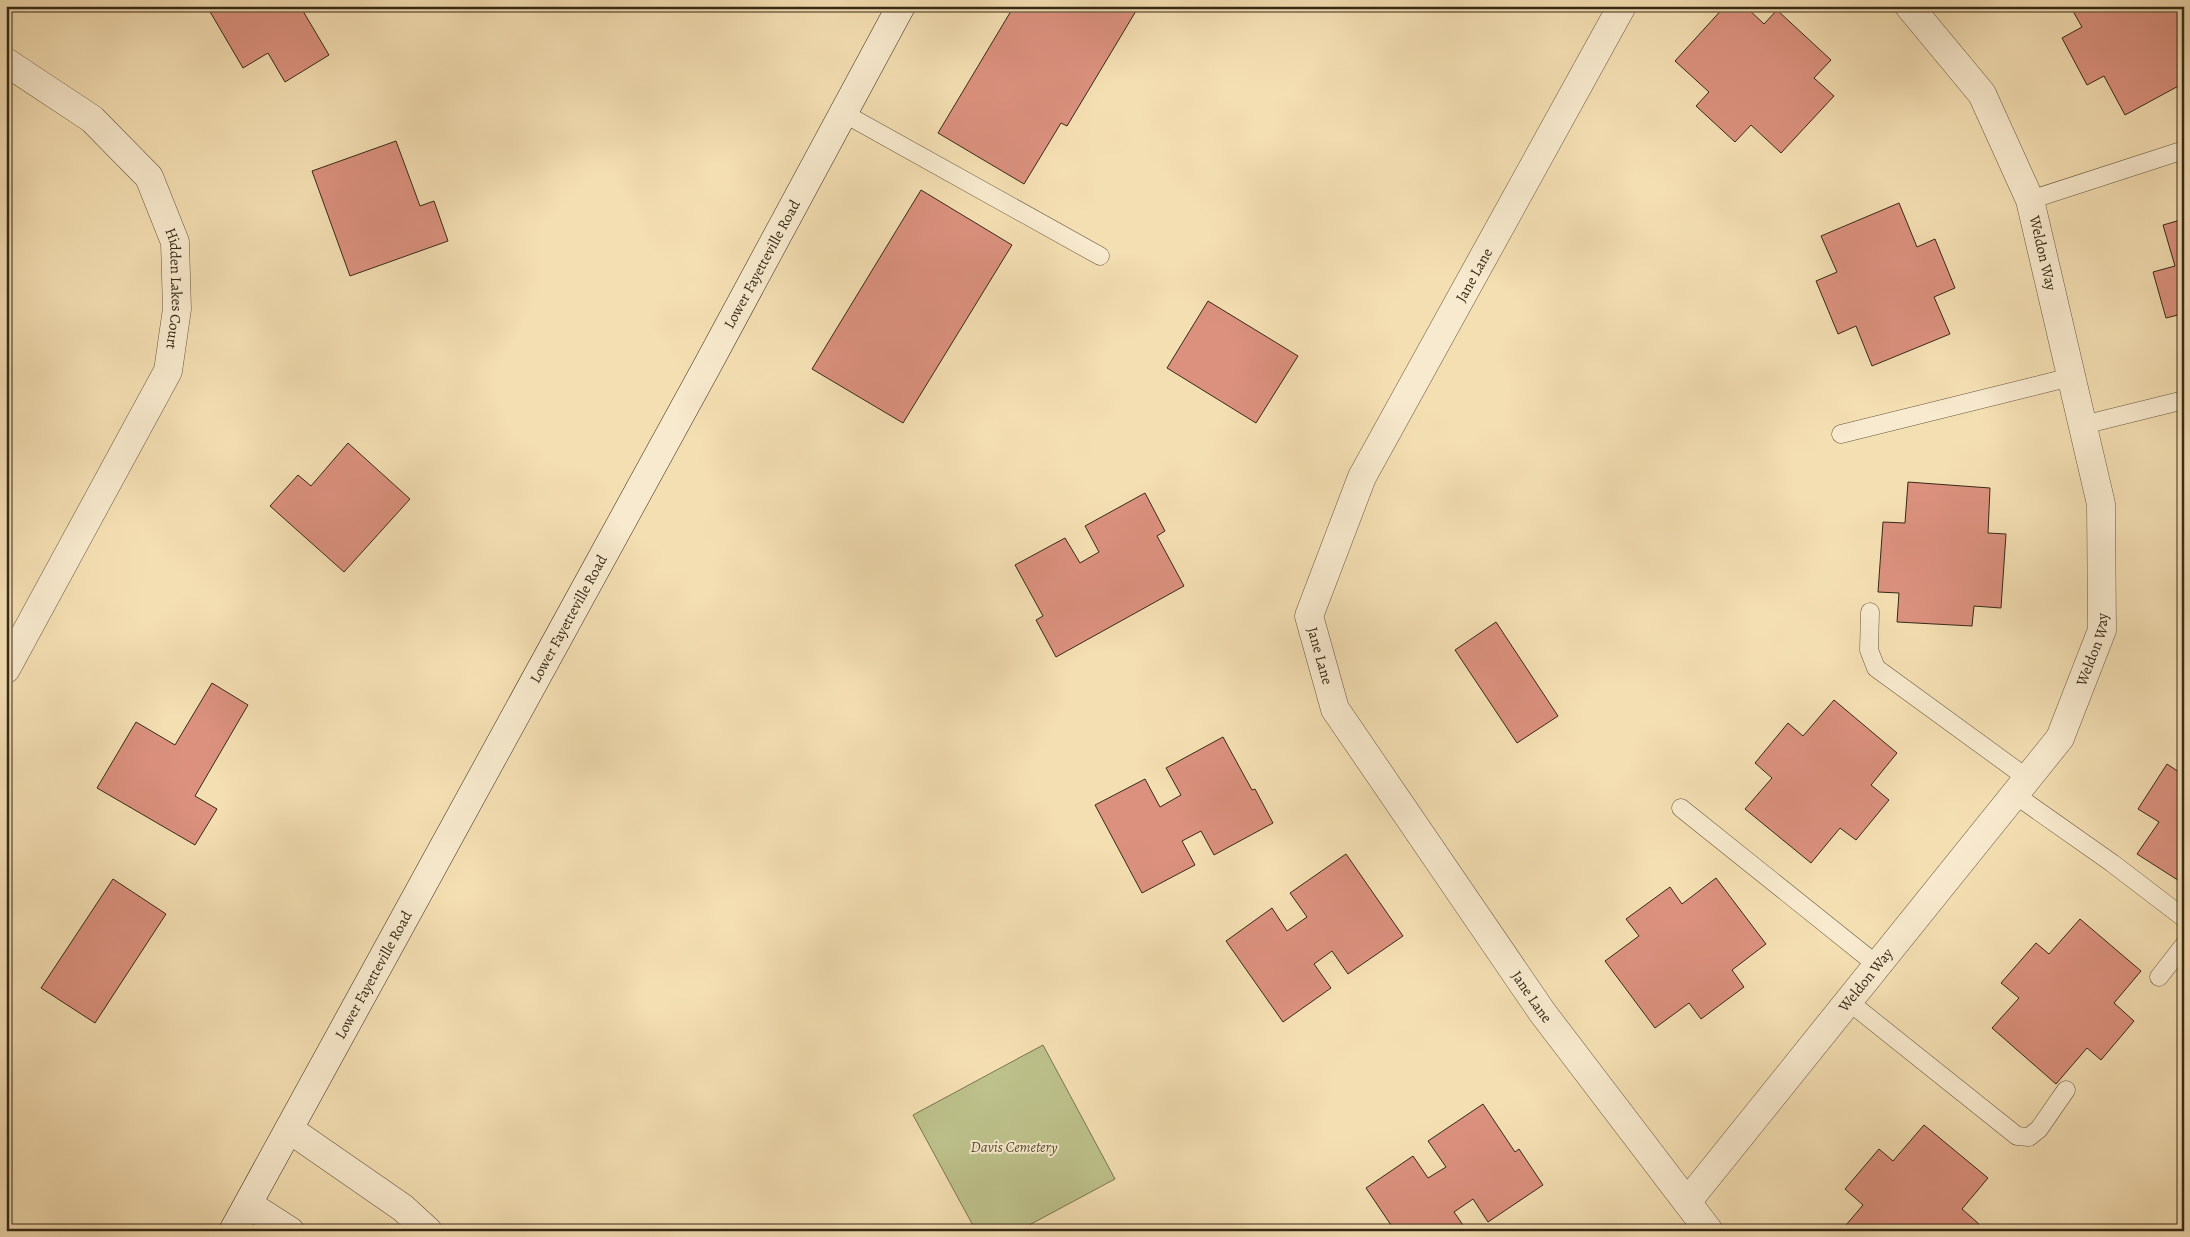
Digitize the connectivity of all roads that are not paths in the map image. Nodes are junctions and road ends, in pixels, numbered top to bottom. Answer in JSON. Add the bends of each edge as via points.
{"nodes":[{"id":1,"x":901,"y":6,"type":"edge"},
{"id":2,"x":1622,"y":6,"type":"edge"},
{"id":3,"x":1909,"y":6,"type":"edge"},
{"id":4,"x":6,"y":62,"type":"edge"},
{"id":5,"x":845,"y":114,"type":"junction"},
{"id":6,"x":2184,"y":150,"type":"edge"},
{"id":7,"x":2030,"y":200,"type":"junction"},
{"id":8,"x":1100,"y":256,"type":"dead end"},
{"id":9,"x":2071,"y":377,"type":"junction"},
{"id":10,"x":2184,"y":400,"type":"edge"},
{"id":11,"x":2083,"y":425,"type":"junction"},
{"id":12,"x":1841,"y":434,"type":"dead end"},
{"id":13,"x":1870,"y":612,"type":"dead end"},
{"id":14,"x":6,"y":669,"type":"edge"},
{"id":15,"x":2021,"y":786,"type":"junction"},
{"id":16,"x":1682,"y":808,"type":"dead end"},
{"id":17,"x":2184,"y":918,"type":"edge"},
{"id":18,"x":2184,"y":945,"type":"edge"},
{"id":19,"x":1877,"y":965,"type":"junction"},
{"id":20,"x":2159,"y":977,"type":"dead end"},
{"id":21,"x":1848,"y":1001,"type":"junction"},
{"id":22,"x":2066,"y":1090,"type":"dead end"},
{"id":23,"x":289,"y":1128,"type":"junction"},
{"id":24,"x":1687,"y":1202,"type":"junction"},
{"id":25,"x":248,"y":1204,"type":"junction"},
{"id":26,"x":233,"y":1231,"type":"edge"},
{"id":27,"x":290,"y":1231,"type":"edge"},
{"id":28,"x":428,"y":1231,"type":"edge"},
{"id":29,"x":1709,"y":1231,"type":"edge"}],
"edges":[{"from":1,"to":5,"type":"street","name":"Lower Fayetteville Road"},
{"from":2,"to":24,"type":"street","name":"Jane Lane","via":[[1362,476],[1309,616],[1335,709],[1542,1012]]},
{"from":3,"to":7,"type":"street","name":"Weldon Way","via":[[1982,94]]},
{"from":4,"to":14,"type":"street","name":"Hidden Lakes Court","via":[[92,118],[149,177],[174,242],[177,309],[168,371]]},
{"from":5,"to":8,"type":"lane"},
{"from":5,"to":23,"type":"street","name":"Lower Fayetteville Road"},
{"from":6,"to":7,"type":"lane"},
{"from":7,"to":9,"type":"street","name":"Weldon Way"},
{"from":9,"to":11,"type":"street","name":"Weldon Way"},
{"from":9,"to":12,"type":"lane"},
{"from":10,"to":11,"type":"lane"},
{"from":11,"to":15,"type":"street","name":"Weldon Way","via":[[2101,504],[2102,630],[2060,738]]},
{"from":13,"to":15,"type":"lane","via":[[1869,650],[1876,668]]},
{"from":15,"to":17,"type":"lane","via":[[2112,863]]},
{"from":15,"to":19,"type":"street","name":"Weldon Way"},
{"from":16,"to":19,"type":"lane"},
{"from":18,"to":20,"type":"lane"},
{"from":19,"to":21,"type":"street","name":"Weldon Way"},
{"from":21,"to":22,"type":"lane","via":[[2017,1136],[2029,1137],[2039,1129]]},
{"from":21,"to":24,"type":"street","name":"Weldon Way"},
{"from":23,"to":25,"type":"street","name":"Lower Fayetteville Road"},
{"from":23,"to":28,"type":"street","via":[[403,1208]]},
{"from":24,"to":29,"type":"street","name":"Jane Lane"},
{"from":25,"to":26,"type":"street","name":"Lower Fayetteville Road"},
{"from":25,"to":27,"type":"street"}]}
